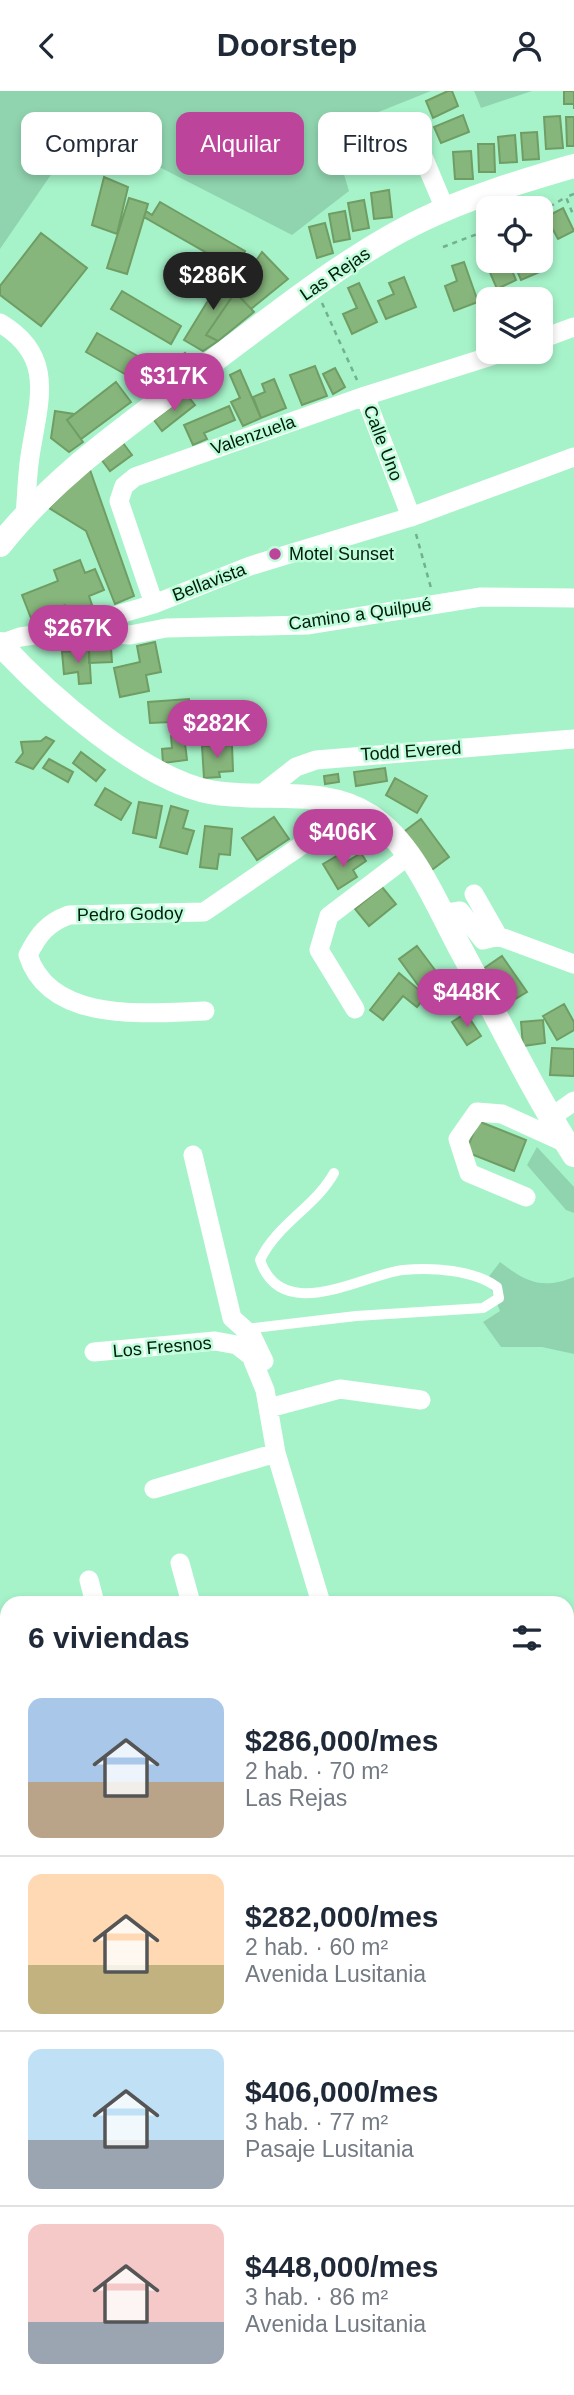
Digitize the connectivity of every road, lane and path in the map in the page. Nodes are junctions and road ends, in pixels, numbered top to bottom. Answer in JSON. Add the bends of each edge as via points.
{"nodes":[{"id":1,"x":574,"y":166,"type":"edge"},
{"id":2,"x":431,"y":175,"type":"edge"},
{"id":3,"x":574,"y":194,"type":"edge"},
{"id":4,"x":566,"y":197,"type":"junction"},
{"id":5,"x":553,"y":205,"type":"edge"},
{"id":6,"x":445,"y":209,"type":"junction"},
{"id":7,"x":574,"y":217,"type":"edge"},
{"id":8,"x":476,"y":235,"type":"edge"},
{"id":9,"x":443,"y":247,"type":"dead end"},
{"id":10,"x":315,"y":288,"type":"junction"},
{"id":11,"x":0,"y":323,"type":"edge"},
{"id":12,"x":574,"y":327,"type":"edge"},
{"id":13,"x":553,"y":335,"type":"edge"},
{"id":14,"x":476,"y":361,"type":"edge"},
{"id":15,"x":365,"y":396,"type":"junction"},
{"id":16,"x":574,"y":457,"type":"edge"},
{"id":17,"x":25,"y":516,"type":"junction"},
{"id":18,"x":411,"y":517,"type":"junction"},
{"id":19,"x":0,"y":545,"type":"edge"},
{"id":20,"x":574,"y":598,"type":"edge"},
{"id":21,"x":435,"y":603,"type":"junction"},
{"id":22,"x":153,"y":604,"type":"junction"},
{"id":23,"x":62,"y":631,"type":"junction"},
{"id":24,"x":0,"y":644,"type":"edge"},
{"id":25,"x":574,"y":739,"type":"edge"},
{"id":26,"x":259,"y":796,"type":"junction"},
{"id":27,"x":387,"y":829,"type":"junction"},
{"id":28,"x":408,"y":856,"type":"junction"},
{"id":29,"x":474,"y":894,"type":"dead end"},
{"id":30,"x":442,"y":914,"type":"junction"},
{"id":31,"x":498,"y":936,"type":"junction"},
{"id":32,"x":574,"y":964,"type":"edge"},
{"id":33,"x":355,"y":1009,"type":"dead end"},
{"id":34,"x":205,"y":1011,"type":"dead end"},
{"id":35,"x":574,"y":1101,"type":"edge"},
{"id":36,"x":550,"y":1118,"type":"junction"},
{"id":37,"x":570,"y":1149,"type":"edge"},
{"id":38,"x":193,"y":1155,"type":"dead end"},
{"id":39,"x":334,"y":1173,"type":"dead end"},
{"id":40,"x":526,"y":1196,"type":"dead end"},
{"id":41,"x":246,"y":1329,"type":"junction"},
{"id":42,"x":94,"y":1352,"type":"dead end"},
{"id":43,"x":267,"y":1399,"type":"junction"},
{"id":44,"x":421,"y":1400,"type":"dead end"},
{"id":45,"x":276,"y":1453,"type":"junction"},
{"id":46,"x":154,"y":1489,"type":"dead end"},
{"id":47,"x":180,"y":1563,"type":"dead end"},
{"id":48,"x":89,"y":1580,"type":"dead end"},
{"id":49,"x":93,"y":1596,"type":"edge"},
{"id":50,"x":189,"y":1596,"type":"edge"},
{"id":51,"x":319,"y":1596,"type":"edge"}],
"edges":[{"from":1,"to":6,"type":"street","name":"Las Rejas"},
{"from":2,"to":6,"type":"street"},
{"from":3,"to":4,"type":"path"},
{"from":4,"to":5,"type":"path"},
{"from":4,"to":7,"type":"path"},
{"from":6,"to":10,"type":"street","name":"Las Rejas","via":[[406,227]]},
{"from":8,"to":9,"type":"path"},
{"from":10,"to":15,"type":"path","name":"Calle Uno"},
{"from":10,"to":17,"type":"street","name":"Las Rejas","via":[[85,456]]},
{"from":11,"to":17,"type":"street","via":[[21,338],[35,359],[41,387]]},
{"from":12,"to":13,"type":"street"},
{"from":14,"to":15,"type":"street","name":"Valenzuela"},
{"from":15,"to":18,"type":"street","name":"Calle Uno"},
{"from":15,"to":22,"type":"street","name":"Valenzuela","via":[[135,477],[124,486],[119,501]]},
{"from":16,"to":18,"type":"street","name":"Bellavista"},
{"from":17,"to":19,"type":"street","name":"Las Rejas"},
{"from":18,"to":21,"type":"path"},
{"from":18,"to":22,"type":"street","name":"Bellavista","via":[[250,566]]},
{"from":20,"to":21,"type":"street","name":"Camino a Quilpué","via":[[481,597]]},
{"from":21,"to":23,"type":"street","name":"Camino a Quilpué","via":[[307,625],[166,628],[130,635]]},
{"from":22,"to":23,"type":"street","name":"Bellavista"},
{"from":23,"to":24,"type":"street","name":"Bellavista","via":[[20,636]]},
{"from":24,"to":26,"type":"street","via":[[69,709],[161,776],[212,793]]},
{"from":25,"to":26,"type":"street","name":"Todd Evered","via":[[316,760],[296,767]]},
{"from":26,"to":27,"type":"street","via":[[331,799],[352,806]]},
{"from":27,"to":28,"type":"street"},
{"from":27,"to":34,"type":"street","name":"Pedro Godoy","via":[[302,845],[204,912],[69,915],[53,921],[38,935],[28,955],[34,974],[46,987],[94,1008],[136,1013]]},
{"from":28,"to":30,"type":"street"},
{"from":28,"to":33,"type":"street","via":[[329,916],[319,950]]},
{"from":29,"to":31,"type":"street"},
{"from":30,"to":31,"type":"street","via":[[460,911],[483,940]]},
{"from":30,"to":36,"type":"street"},
{"from":31,"to":32,"type":"street"},
{"from":35,"to":36,"type":"street"},
{"from":36,"to":37,"type":"street"},
{"from":37,"to":40,"type":"street","via":[[502,1114],[477,1112],[458,1139],[469,1173]]},
{"from":38,"to":41,"type":"street","via":[[233,1318]]},
{"from":39,"to":41,"type":"lane","via":[[327,1186],[266,1247],[260,1260],[272,1280],[303,1292],[328,1293],[401,1270],[429,1269],[478,1277],[497,1287],[499,1298],[483,1308]]},
{"from":41,"to":43,"type":"street","via":[[264,1361]]},
{"from":42,"to":43,"type":"street","name":"Los Fresnos","via":[[227,1342],[251,1356]]},
{"from":43,"to":44,"type":"street","via":[[340,1389]]},
{"from":43,"to":45,"type":"street","name":"Los Fresnos"},
{"from":45,"to":46,"type":"street"},
{"from":45,"to":51,"type":"street","name":"Los Fresnos"},
{"from":47,"to":50,"type":"street"},
{"from":48,"to":49,"type":"street"}]}
